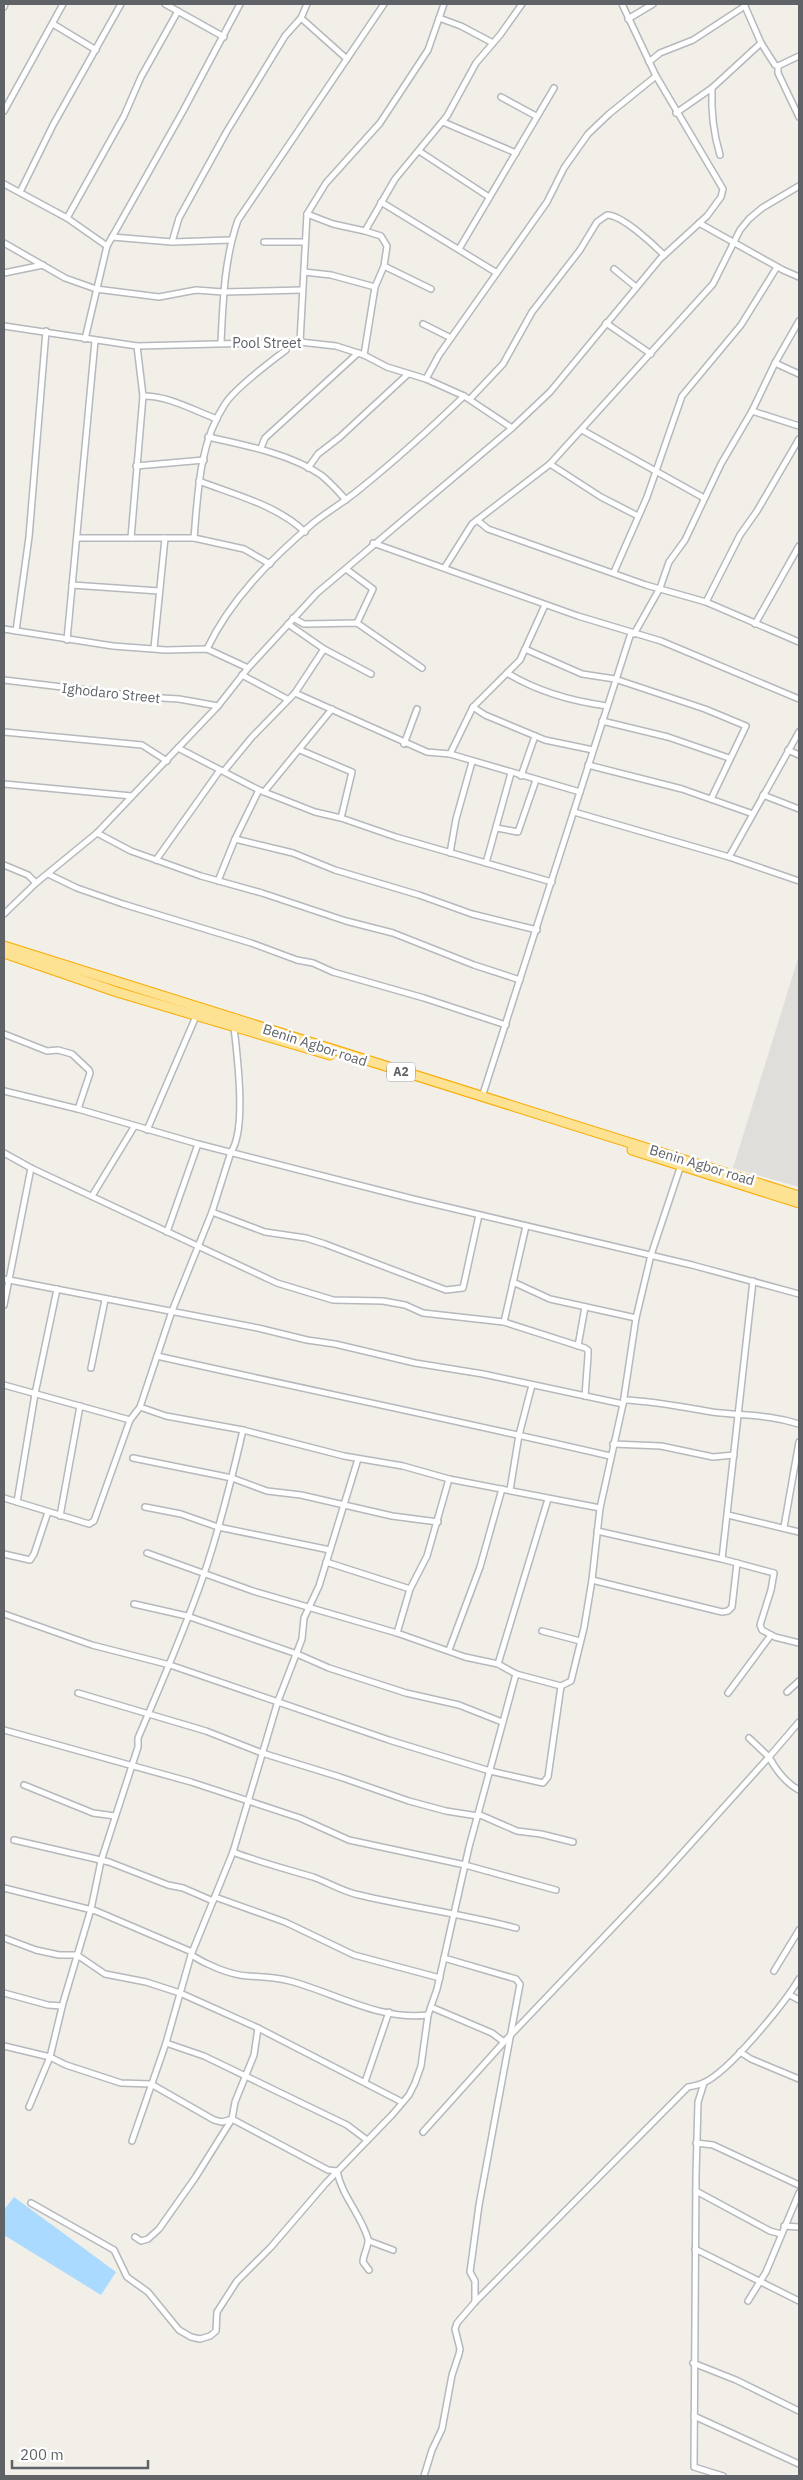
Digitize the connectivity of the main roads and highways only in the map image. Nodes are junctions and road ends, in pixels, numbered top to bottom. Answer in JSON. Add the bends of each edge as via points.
{"nodes":[{"id":1,"x":4,"y":946,"type":"edge"},
{"id":2,"x":4,"y":954,"type":"edge"},
{"id":3,"x":119,"y":987,"type":"junction"},
{"id":4,"x":799,"y":1196,"type":"edge"},
{"id":5,"x":799,"y":1203,"type":"edge"}],
"edges":[{"from":1,"to":3,"type":"highway","name":"Benin Agbor road","number":"A2"},
{"from":2,"to":3,"type":"highway","name":"Benin Agbor road","number":"A2"},
{"from":3,"to":4,"type":"highway","name":"Benin Agbor road","number":"A2"},
{"from":3,"to":5,"type":"highway","name":"Benin Agbor road","number":"A2"}]}
